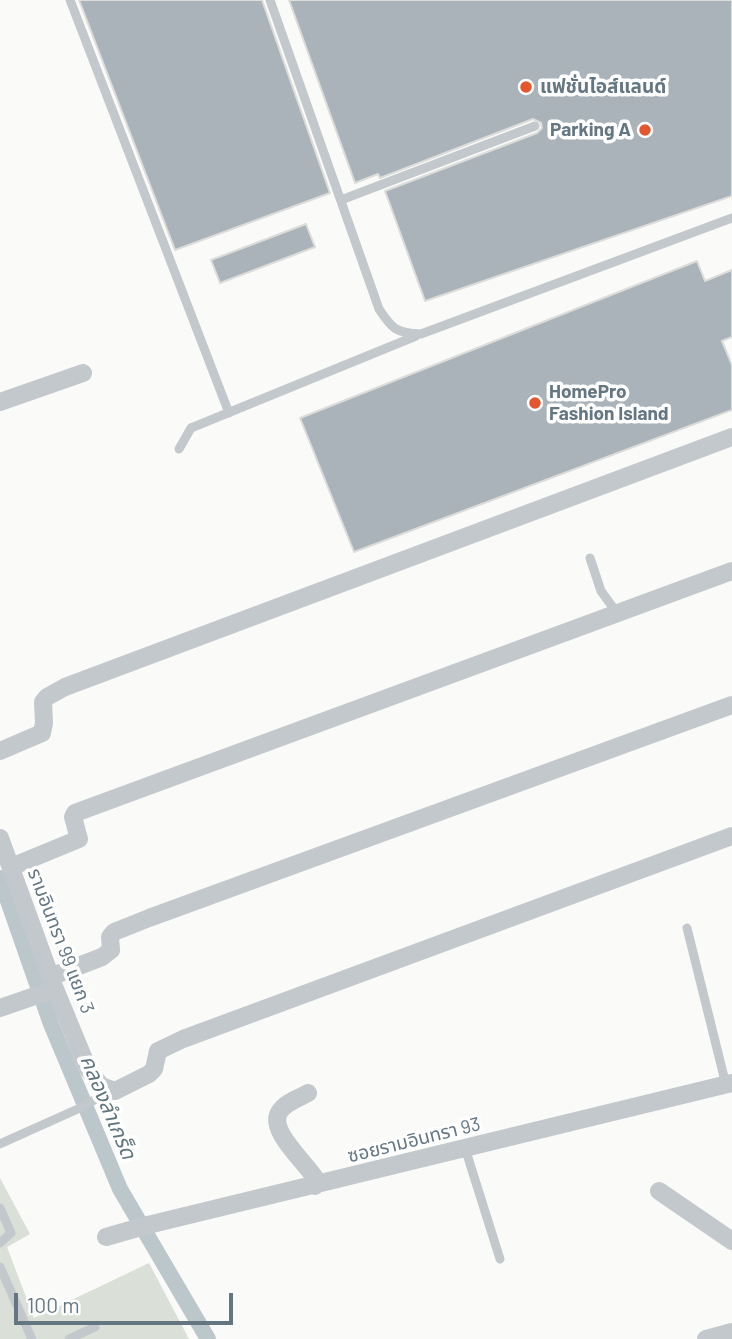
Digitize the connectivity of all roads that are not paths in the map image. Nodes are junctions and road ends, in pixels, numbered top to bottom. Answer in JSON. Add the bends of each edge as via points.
{"nodes":[{"id":1,"x":70,"y":0,"type":"edge"},
{"id":2,"x":270,"y":0,"type":"edge"},
{"id":3,"x":536,"y":126,"type":"dead end"},
{"id":4,"x":341,"y":200,"type":"junction"},
{"id":5,"x":732,"y":218,"type":"edge"},
{"id":6,"x":421,"y":334,"type":"junction"},
{"id":7,"x":83,"y":373,"type":"dead end"},
{"id":8,"x":0,"y":402,"type":"edge"},
{"id":9,"x":229,"y":413,"type":"junction"},
{"id":10,"x":732,"y":437,"type":"edge"},
{"id":11,"x":179,"y":449,"type":"dead end"},
{"id":12,"x":590,"y":558,"type":"dead end"},
{"id":13,"x":732,"y":571,"type":"edge"},
{"id":14,"x":617,"y":614,"type":"junction"},
{"id":15,"x":732,"y":705,"type":"edge"},
{"id":16,"x":0,"y":751,"type":"edge"},
{"id":17,"x":732,"y":836,"type":"edge"},
{"id":18,"x":0,"y":838,"type":"edge"},
{"id":19,"x":11,"y":867,"type":"junction"},
{"id":20,"x":9,"y":889,"type":"edge"},
{"id":21,"x":687,"y":928,"type":"dead end"},
{"id":22,"x":45,"y":990,"type":"junction"},
{"id":23,"x":0,"y":1008,"type":"edge"},
{"id":24,"x":729,"y":1084,"type":"edge"},
{"id":25,"x":106,"y":1093,"type":"junction"},
{"id":26,"x":308,"y":1093,"type":"dead end"},
{"id":27,"x":0,"y":1144,"type":"edge"},
{"id":28,"x":465,"y":1149,"type":"junction"},
{"id":29,"x":316,"y":1186,"type":"junction"},
{"id":30,"x":659,"y":1192,"type":"dead end"},
{"id":31,"x":0,"y":1208,"type":"edge"},
{"id":32,"x":115,"y":1235,"type":"dead end"},
{"id":33,"x":732,"y":1241,"type":"edge"},
{"id":34,"x":0,"y":1243,"type":"edge"},
{"id":35,"x":500,"y":1259,"type":"dead end"},
{"id":36,"x":0,"y":1267,"type":"edge"},
{"id":37,"x":94,"y":1327,"type":"dead end"},
{"id":38,"x":732,"y":1332,"type":"edge"},
{"id":39,"x":32,"y":1339,"type":"edge"},
{"id":40,"x":69,"y":1339,"type":"edge"},
{"id":41,"x":706,"y":1339,"type":"edge"}],
"edges":[{"from":1,"to":9,"type":"lane"},
{"from":2,"to":4,"type":"lane"},
{"from":3,"to":4,"type":"lane"},
{"from":4,"to":6,"type":"lane","via":[[379,309],[391,327]]},
{"from":5,"to":6,"type":"lane"},
{"from":6,"to":9,"type":"lane"},
{"from":7,"to":8,"type":"street"},
{"from":9,"to":11,"type":"lane","via":[[191,428]]},
{"from":10,"to":16,"type":"street","via":[[65,687],[43,702],[42,733]]},
{"from":12,"to":14,"type":"lane","via":[[601,591]]},
{"from":13,"to":14,"type":"street"},
{"from":14,"to":19,"type":"street","via":[[75,813],[79,839]]},
{"from":15,"to":22,"type":"street","via":[[114,932],[110,950],[102,957]]},
{"from":17,"to":25,"type":"street","via":[[183,1040],[158,1051],[154,1069],[143,1079]]},
{"from":18,"to":19,"type":"street","name":"รามอินทรา 99 แยก 3"},
{"from":19,"to":20,"type":"street","name":"รามอินทรา 99 แยก 3"},
{"from":20,"to":22,"type":"street","name":"รามอินทรา 99 แยก 3"},
{"from":21,"to":24,"type":"lane"},
{"from":22,"to":23,"type":"street"},
{"from":22,"to":25,"type":"street","name":"รามอินทรา 99 แยก 3"},
{"from":24,"to":28,"type":"street","name":"ซอยรามอินทรา 93"},
{"from":25,"to":27,"type":"lane"},
{"from":26,"to":29,"type":"street","via":[[281,1110],[278,1128],[312,1172]]},
{"from":28,"to":29,"type":"street","name":"ซอยรามอินทรา 93"},
{"from":28,"to":35,"type":"lane"},
{"from":29,"to":32,"type":"street","name":"ซอยรามอินทรา 93"},
{"from":30,"to":33,"type":"street"},
{"from":31,"to":34,"type":"lane","via":[[11,1233]]},
{"from":36,"to":39,"type":"lane"},
{"from":37,"to":40,"type":"lane"},
{"from":38,"to":41,"type":"street"}]}
